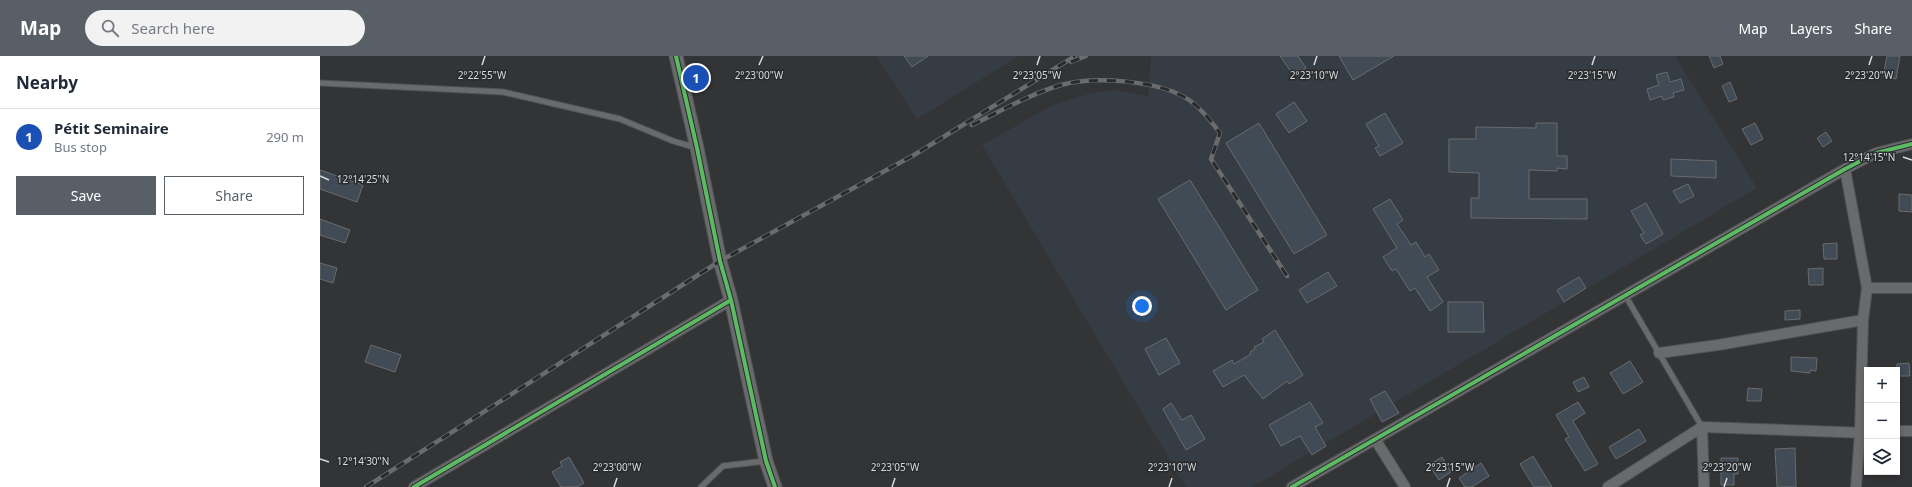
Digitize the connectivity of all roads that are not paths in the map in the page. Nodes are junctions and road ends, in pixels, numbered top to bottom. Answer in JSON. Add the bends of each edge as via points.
{"nodes":[{"id":1,"x":676,"y":56,"type":"edge"},
{"id":2,"x":320,"y":83,"type":"edge"},
{"id":3,"x":1912,"y":144,"type":"edge"},
{"id":4,"x":698,"y":148,"type":"junction"},
{"id":5,"x":1845,"y":169,"type":"junction"},
{"id":6,"x":1867,"y":288,"type":"junction"},
{"id":7,"x":1912,"y":288,"type":"edge"},
{"id":8,"x":1626,"y":295,"type":"junction"},
{"id":9,"x":731,"y":300,"type":"junction"},
{"id":10,"x":1863,"y":320,"type":"junction"},
{"id":11,"x":1659,"y":353,"type":"junction"},
{"id":12,"x":1702,"y":427,"type":"junction"},
{"id":13,"x":1912,"y":430,"type":"edge"},
{"id":14,"x":1900,"y":431,"type":"edge"},
{"id":15,"x":1864,"y":433,"type":"edge"},
{"id":16,"x":1375,"y":440,"type":"junction"},
{"id":17,"x":766,"y":460,"type":"junction"},
{"id":18,"x":414,"y":487,"type":"edge"},
{"id":19,"x":701,"y":487,"type":"edge"},
{"id":20,"x":775,"y":487,"type":"edge"},
{"id":21,"x":1292,"y":487,"type":"edge"},
{"id":22,"x":1405,"y":487,"type":"edge"},
{"id":23,"x":1608,"y":487,"type":"edge"},
{"id":24,"x":1704,"y":487,"type":"edge"},
{"id":25,"x":1856,"y":487,"type":"edge"}],
"edges":[{"from":1,"to":4,"type":"street"},
{"from":2,"to":4,"type":"lane","via":[[503,92],[620,119],[673,142]]},
{"from":3,"to":5,"type":"street","via":[[1876,154]]},
{"from":4,"to":9,"type":"street","via":[[720,261]]},
{"from":5,"to":6,"type":"street"},
{"from":5,"to":8,"type":"street"},
{"from":6,"to":7,"type":"street"},
{"from":6,"to":10,"type":"street"},
{"from":8,"to":11,"type":"lane"},
{"from":8,"to":16,"type":"street"},
{"from":9,"to":17,"type":"street"},
{"from":9,"to":18,"type":"street"},
{"from":10,"to":11,"type":"street","via":[[1718,346]]},
{"from":10,"to":15,"type":"street"},
{"from":11,"to":12,"type":"lane"},
{"from":12,"to":15,"type":"street"},
{"from":12,"to":23,"type":"street"},
{"from":12,"to":24,"type":"street"},
{"from":13,"to":14,"type":"street"},
{"from":15,"to":25,"type":"street"},
{"from":16,"to":21,"type":"street"},
{"from":16,"to":22,"type":"street"},
{"from":17,"to":19,"type":"lane","via":[[723,466]]},
{"from":17,"to":20,"type":"street"}]}
